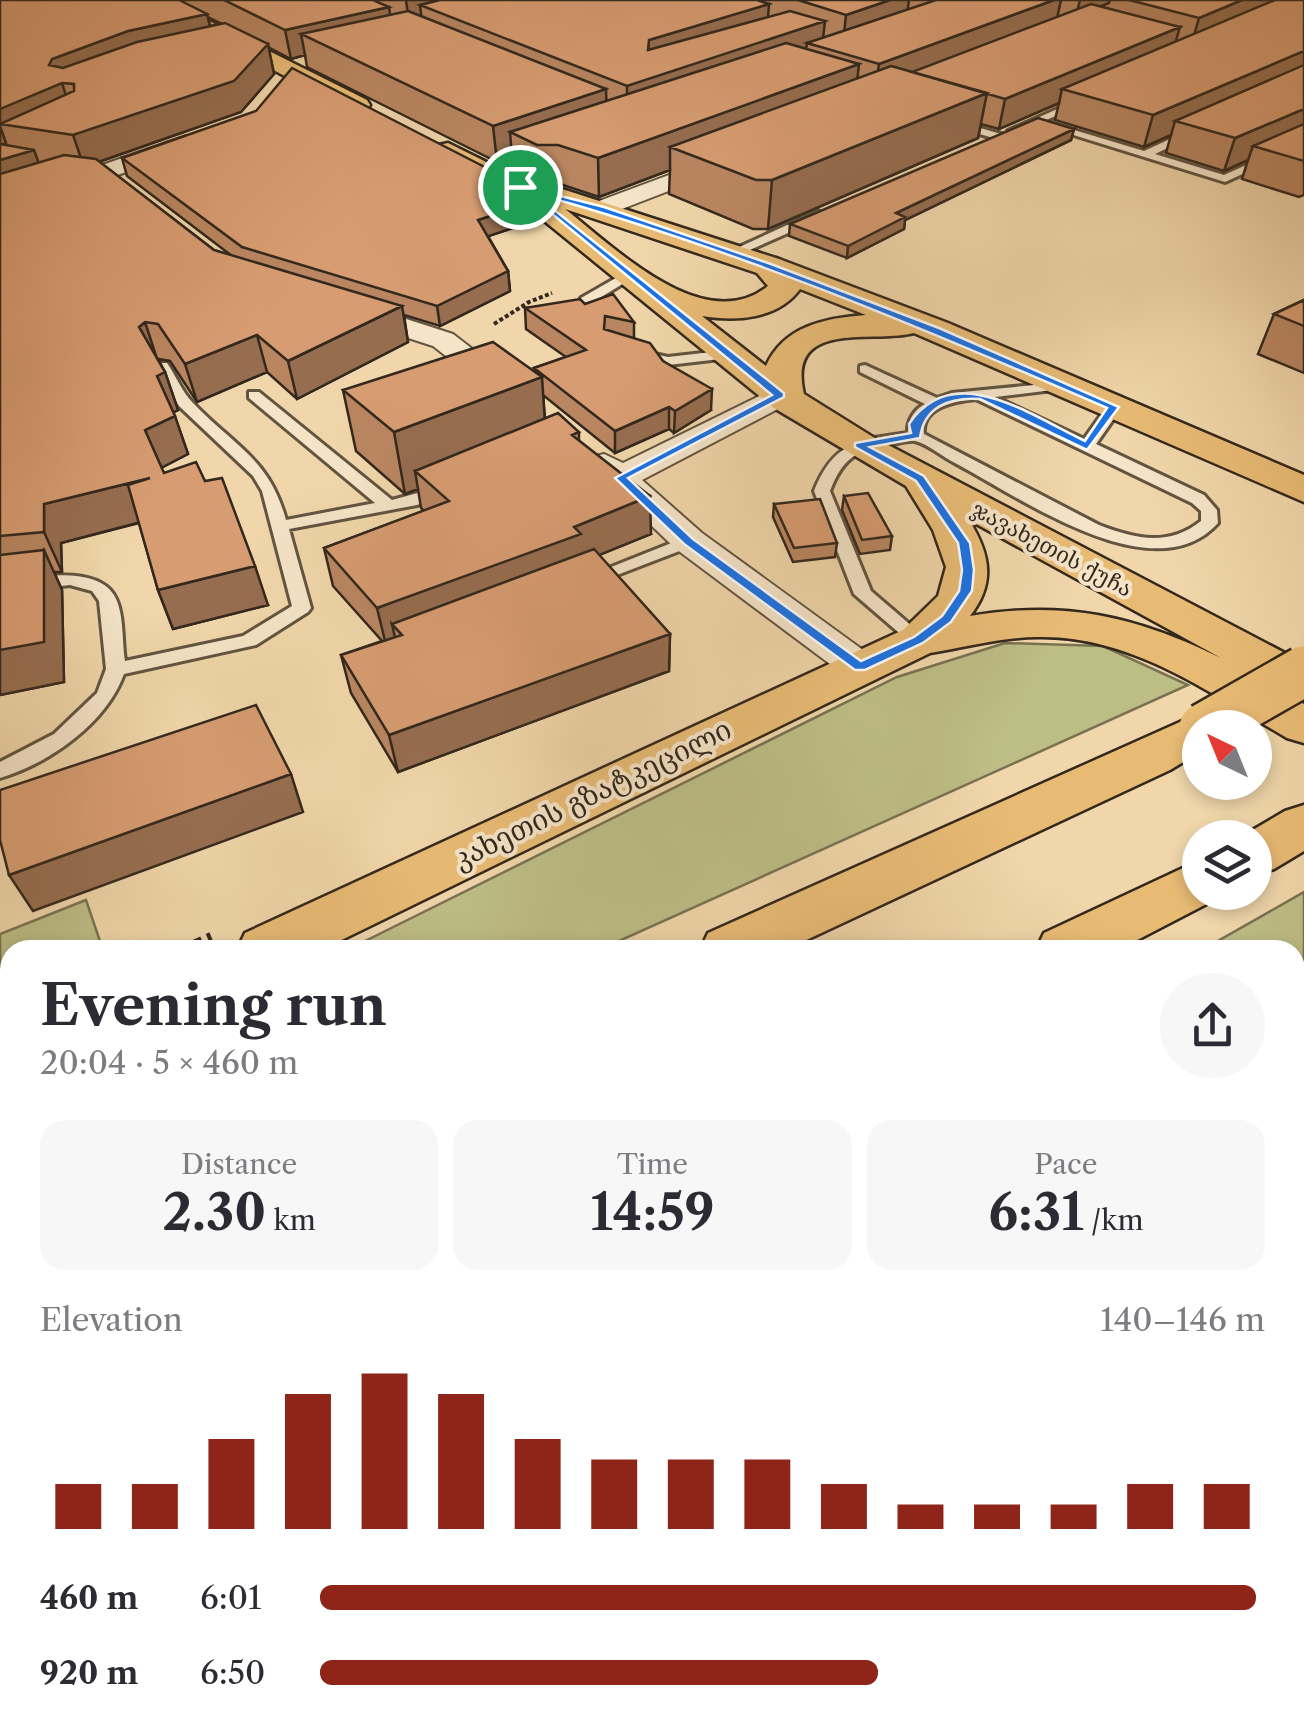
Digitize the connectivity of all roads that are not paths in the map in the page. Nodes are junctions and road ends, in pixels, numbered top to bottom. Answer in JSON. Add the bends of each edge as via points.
{"nodes":[{"id":1,"x":151,"y":0,"type":"edge"},
{"id":2,"x":238,"y":44,"type":"junction"},
{"id":3,"x":212,"y":50,"type":"edge"},
{"id":4,"x":1106,"y":91,"type":"edge"},
{"id":5,"x":374,"y":113,"type":"edge"},
{"id":6,"x":932,"y":116,"type":"edge"},
{"id":7,"x":1035,"y":122,"type":"junction"},
{"id":8,"x":1216,"y":122,"type":"edge"},
{"id":9,"x":215,"y":132,"type":"edge"},
{"id":10,"x":1000,"y":137,"type":"junction"},
{"id":11,"x":422,"y":138,"type":"edge"},
{"id":12,"x":1304,"y":142,"type":"edge"},
{"id":13,"x":982,"y":144,"type":"edge"},
{"id":14,"x":753,"y":150,"type":"edge"},
{"id":15,"x":547,"y":153,"type":"edge"},
{"id":16,"x":1144,"y":154,"type":"junction"},
{"id":17,"x":490,"y":172,"type":"junction"},
{"id":18,"x":520,"y":187,"type":"junction"},
{"id":19,"x":130,"y":194,"type":"edge"},
{"id":20,"x":839,"y":206,"type":"edge"},
{"id":21,"x":600,"y":209,"type":"junction"},
{"id":22,"x":730,"y":254,"type":"junction"},
{"id":23,"x":768,"y":266,"type":"junction"},
{"id":24,"x":632,"y":274,"type":"junction"},
{"id":25,"x":662,"y":297,"type":"junction"},
{"id":26,"x":320,"y":301,"type":"edge"},
{"id":27,"x":590,"y":318,"type":"edge"},
{"id":28,"x":936,"y":330,"type":"junction"},
{"id":29,"x":611,"y":343,"type":"edge"},
{"id":30,"x":729,"y":354,"type":"junction"},
{"id":31,"x":162,"y":366,"type":"edge"},
{"id":32,"x":864,"y":370,"type":"dead end"},
{"id":33,"x":1060,"y":384,"type":"junction"},
{"id":34,"x":254,"y":395,"type":"dead end"},
{"id":35,"x":982,"y":396,"type":"junction"},
{"id":36,"x":784,"y":398,"type":"junction"},
{"id":37,"x":935,"y":403,"type":"junction"},
{"id":38,"x":1114,"y":407,"type":"junction"},
{"id":39,"x":535,"y":409,"type":"edge"},
{"id":40,"x":859,"y":445,"type":"junction"},
{"id":41,"x":1087,"y":446,"type":"junction"},
{"id":42,"x":584,"y":447,"type":"edge"},
{"id":43,"x":918,"y":457,"type":"junction"},
{"id":44,"x":620,"y":478,"type":"junction"},
{"id":45,"x":1297,"y":483,"type":"edge"},
{"id":46,"x":462,"y":484,"type":"edge"},
{"id":47,"x":388,"y":506,"type":"junction"},
{"id":48,"x":280,"y":526,"type":"junction"},
{"id":49,"x":688,"y":541,"type":"junction"},
{"id":50,"x":0,"y":587,"type":"edge"},
{"id":51,"x":562,"y":590,"type":"edge"},
{"id":52,"x":918,"y":640,"type":"junction"},
{"id":53,"x":860,"y":667,"type":"junction"},
{"id":54,"x":116,"y":669,"type":"junction"},
{"id":55,"x":1304,"y":670,"type":"edge"},
{"id":56,"x":1304,"y":683,"type":"edge"},
{"id":57,"x":1234,"y":710,"type":"edge"},
{"id":58,"x":1304,"y":726,"type":"edge"},
{"id":59,"x":1182,"y":740,"type":"edge"},
{"id":60,"x":0,"y":772,"type":"edge"},
{"id":61,"x":1182,"y":891,"type":"edge"},
{"id":62,"x":287,"y":940,"type":"edge"},
{"id":63,"x":751,"y":940,"type":"edge"},
{"id":64,"x":1085,"y":940,"type":"edge"}],
"edges":[{"from":1,"to":2,"type":"main road"},
{"from":2,"to":3,"type":"lane"},
{"from":2,"to":5,"type":"main road"},
{"from":4,"to":7,"type":"lane"},
{"from":6,"to":10,"type":"lane"},
{"from":7,"to":10,"type":"lane"},
{"from":7,"to":16,"type":"lane"},
{"from":8,"to":16,"type":"lane"},
{"from":9,"to":19,"type":"street","via":[[74,177],[115,183]]},
{"from":10,"to":13,"type":"lane"},
{"from":11,"to":17,"type":"main road","name":"ჯავახეთის ქუჩა"},
{"from":12,"to":16,"type":"lane","via":[[1225,179]]},
{"from":14,"to":21,"type":"street"},
{"from":15,"to":17,"type":"lane"},
{"from":17,"to":18,"type":"main road","name":"ჯავახეთის ქუჩა"},
{"from":18,"to":21,"type":"main road","name":"ჯავახეთის ქუჩა"},
{"from":18,"to":24,"type":"main road","name":"ჯავახეთის ქუჩა"},
{"from":20,"to":22,"type":"lane"},
{"from":21,"to":22,"type":"main road","name":"ჯავახეთის ქუჩა"},
{"from":22,"to":23,"type":"main road","name":"ჯავახეთის ქუჩა"},
{"from":23,"to":25,"type":"main road","via":[[785,288],[748,308]]},
{"from":23,"to":28,"type":"main road","name":"ჯავახეთის ქუჩა"},
{"from":24,"to":25,"type":"main road","name":"ჯავახეთის ქუჩა"},
{"from":24,"to":27,"type":"lane","via":[[586,301]]},
{"from":25,"to":30,"type":"main road","name":"ჯავახეთის ქუჩა"},
{"from":26,"to":39,"type":"street","via":[[442,340]]},
{"from":28,"to":33,"type":"main road","name":"ჯავახეთის ქუჩა"},
{"from":28,"to":36,"type":"main road","via":[[856,324],[817,335],[788,355]]},
{"from":29,"to":30,"type":"lane","via":[[668,360]]},
{"from":30,"to":36,"type":"main road","name":"ჯავახეთის ქუჩა"},
{"from":31,"to":48,"type":"lane","via":[[184,403],[260,473]]},
{"from":32,"to":37,"type":"lane"},
{"from":33,"to":35,"type":"lane"},
{"from":33,"to":38,"type":"main road","name":"ჯავახეთის ქუჩა"},
{"from":34,"to":47,"type":"lane"},
{"from":35,"to":37,"type":"lane"},
{"from":35,"to":41,"type":"lane"},
{"from":36,"to":40,"type":"main road","name":"ჯავახეთის ქუჩა"},
{"from":36,"to":44,"type":"street"},
{"from":37,"to":43,"type":"lane","via":[[915,424]]},
{"from":38,"to":41,"type":"lane"},
{"from":38,"to":45,"type":"main road","name":"ჯავახეთის ქუჩა"},
{"from":40,"to":43,"type":"main road","name":"ჯავახეთის ქუჩა"},
{"from":40,"to":52,"type":"lane","via":[[832,466],[822,492],[863,594]]},
{"from":41,"to":43,"type":"lane","via":[[1198,499],[1209,510],[1210,524],[1193,539],[1154,546],[1123,540]]},
{"from":42,"to":44,"type":"street"},
{"from":43,"to":52,"type":"main road","via":[[964,543],[968,570],[965,591],[947,619]]},
{"from":43,"to":56,"type":"main road","name":"ჯავახეთის ქუჩა"},
{"from":44,"to":49,"type":"street"},
{"from":46,"to":47,"type":"lane"},
{"from":47,"to":48,"type":"lane"},
{"from":48,"to":54,"type":"lane","via":[[302,608],[249,641]]},
{"from":49,"to":51,"type":"lane"},
{"from":49,"to":53,"type":"street"},
{"from":50,"to":54,"type":"lane","via":[[70,580],[98,587],[108,600]]},
{"from":52,"to":53,"type":"main road","name":"კახეთის გზატკეცილი"},
{"from":52,"to":58,"type":"main road","via":[[1040,622],[1110,630],[1177,654]]},
{"from":53,"to":62,"type":"main road","name":"კახეთის გზატკეცილი"},
{"from":54,"to":60,"type":"lane","via":[[106,696],[61,739]]},
{"from":55,"to":57,"type":"main road","bridge":true},
{"from":59,"to":63,"type":"main road"},
{"from":61,"to":64,"type":"main road"}]}
